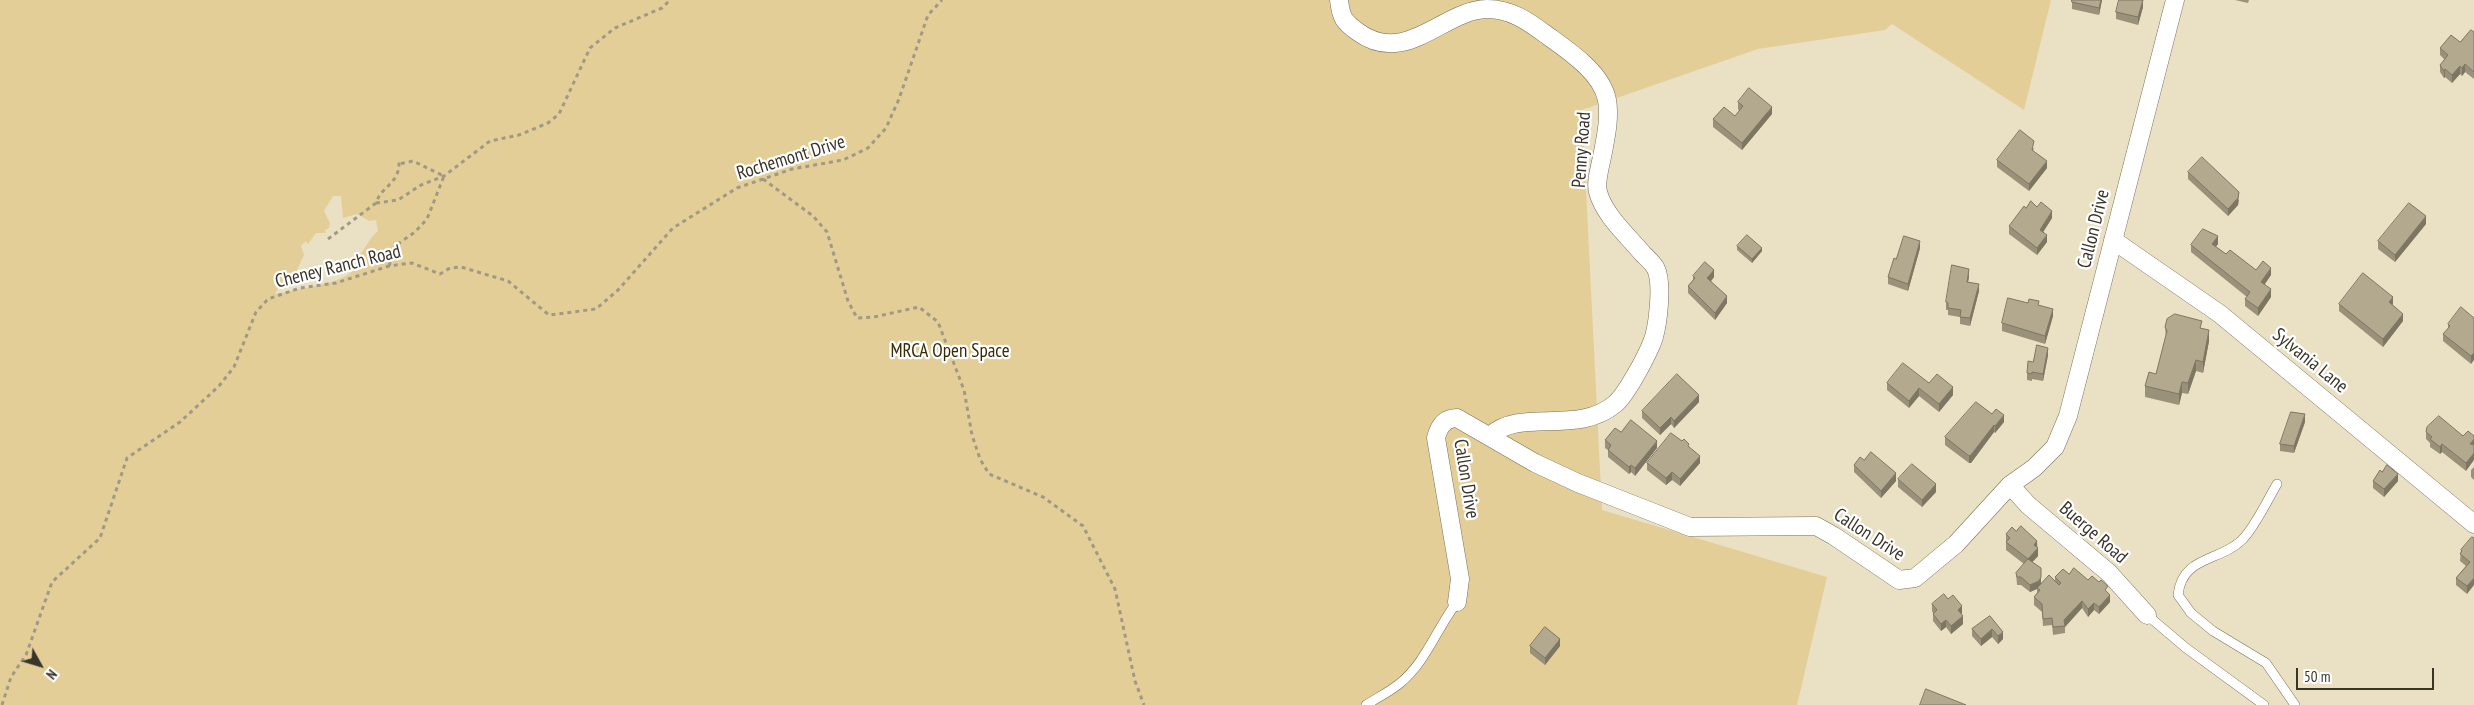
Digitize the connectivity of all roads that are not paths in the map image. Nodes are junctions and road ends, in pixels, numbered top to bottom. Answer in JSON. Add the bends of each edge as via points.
{"nodes":[{"id":1,"x":1339,"y":0,"type":"edge"},
{"id":2,"x":2175,"y":0,"type":"edge"},
{"id":3,"x":2113,"y":240,"type":"junction"},
{"id":4,"x":1490,"y":436,"type":"junction"},
{"id":5,"x":2277,"y":484,"type":"dead end"},
{"id":6,"x":2010,"y":485,"type":"junction"},
{"id":7,"x":2474,"y":524,"type":"edge"},
{"id":8,"x":1457,"y":602,"type":"joint"},
{"id":9,"x":2147,"y":615,"type":"joint"},
{"id":10,"x":1366,"y":705,"type":"edge"},
{"id":11,"x":2264,"y":705,"type":"edge"},
{"id":12,"x":2295,"y":705,"type":"edge"}],
"edges":[{"from":1,"to":4,"type":"street","name":"Penny Road","via":[[1341,17],[1350,26],[1375,41],[1390,43],[1412,40],[1472,11],[1508,11],[1550,37],[1592,72],[1607,99],[1608,118],[1597,188],[1608,212],[1656,269],[1660,292],[1652,344],[1616,404],[1574,422],[1513,424],[1499,427]]},
{"from":2,"to":3,"type":"street","name":"Callon Drive"},
{"from":3,"to":6,"type":"street","name":"Callon Drive","via":[[2068,416],[2056,446],[2034,468]]},
{"from":3,"to":7,"type":"street","name":"Sylvania Lane","via":[[2220,314]]},
{"from":4,"to":6,"type":"street","name":"Callon Drive","via":[[1535,463],[1578,483],[1690,527],[1816,526],[1899,580],[1916,578],[1956,544]]},
{"from":4,"to":8,"type":"street","name":"Callon Drive","via":[[1458,418],[1449,418],[1439,427],[1436,438],[1460,579]]},
{"from":5,"to":12,"type":"lane","via":[[2244,538],[2231,550],[2194,566],[2180,582],[2178,595],[2191,613],[2213,631],[2266,663]]},
{"from":6,"to":9,"type":"street","name":"Buerge Road","via":[[2028,505],[2109,573]]},
{"from":8,"to":10,"type":"lane","via":[[1422,658],[1400,684]]},
{"from":9,"to":11,"type":"lane"}]}
